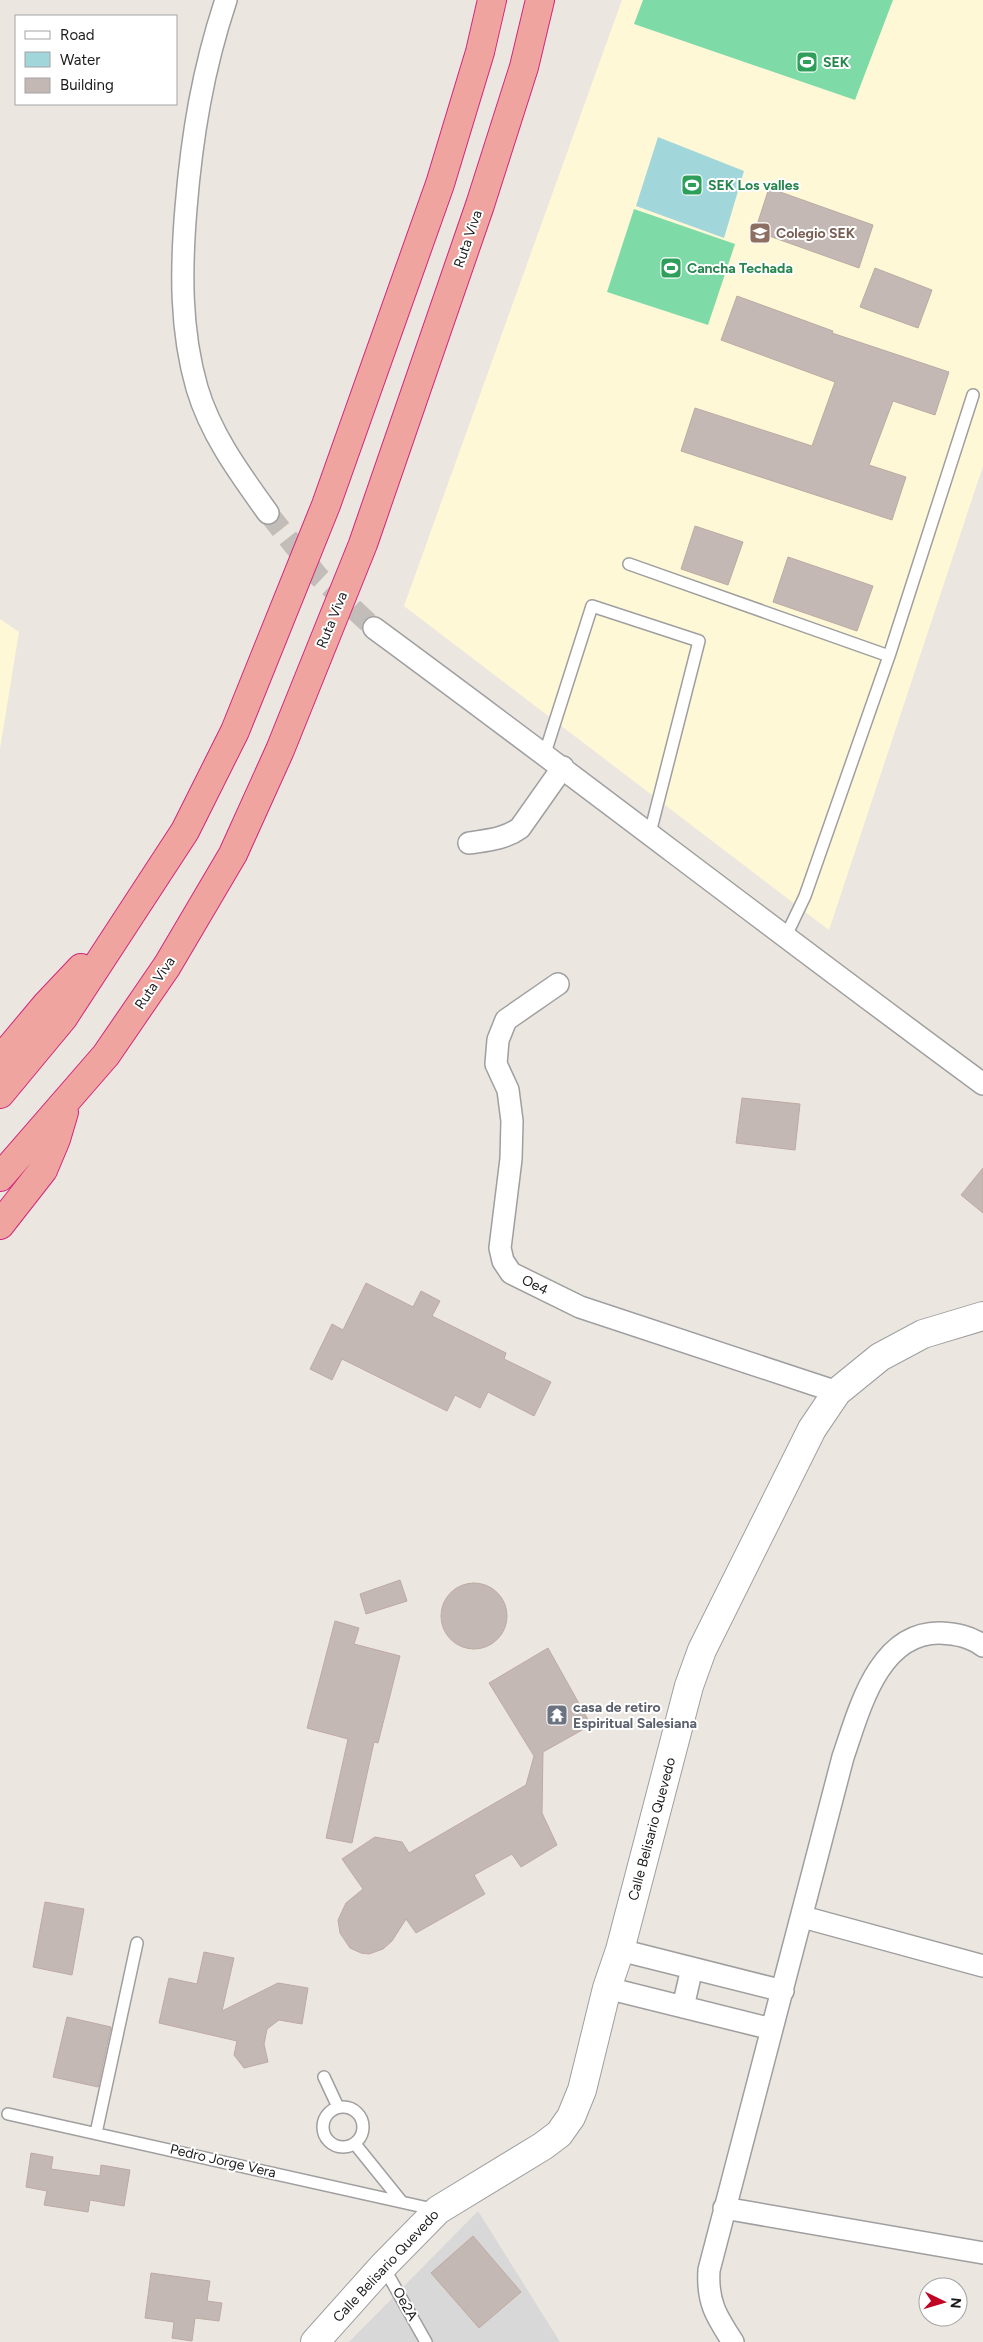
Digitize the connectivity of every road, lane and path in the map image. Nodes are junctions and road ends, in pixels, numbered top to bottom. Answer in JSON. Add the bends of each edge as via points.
{"nodes":[{"id":1,"x":226,"y":0,"type":"edge"},
{"id":2,"x":492,"y":0,"type":"edge"},
{"id":3,"x":540,"y":0,"type":"edge"},
{"id":4,"x":973,"y":395,"type":"dead end"},
{"id":5,"x":268,"y":513,"type":"tunnel mouth"},
{"id":6,"x":629,"y":564,"type":"dead end"},
{"id":7,"x":374,"y":628,"type":"tunnel mouth"},
{"id":8,"x":889,"y":656,"type":"junction"},
{"id":9,"x":544,"y":753,"type":"junction"},
{"id":10,"x":563,"y":767,"type":"junction"},
{"id":11,"x":650,"y":833,"type":"junction"},
{"id":12,"x":469,"y":843,"type":"dead end"},
{"id":13,"x":125,"y":921,"type":"junction"},
{"id":14,"x":785,"y":938,"type":"junction"},
{"id":15,"x":558,"y":984,"type":"dead end"},
{"id":16,"x":0,"y":1060,"type":"edge"},
{"id":17,"x":983,"y":1084,"type":"edge"},
{"id":18,"x":0,"y":1094,"type":"edge"},
{"id":19,"x":67,"y":1102,"type":"junction"},
{"id":20,"x":0,"y":1177,"type":"edge"},
{"id":21,"x":0,"y":1225,"type":"edge"},
{"id":22,"x":983,"y":1316,"type":"edge"},
{"id":23,"x":837,"y":1392,"type":"junction"},
{"id":24,"x":983,"y":1646,"type":"edge"},
{"id":25,"x":803,"y":1917,"type":"junction"},
{"id":26,"x":137,"y":1943,"type":"dead end"},
{"id":27,"x":620,"y":1950,"type":"junction"},
{"id":28,"x":983,"y":1966,"type":"edge"},
{"id":29,"x":692,"y":1968,"type":"junction"},
{"id":30,"x":607,"y":1988,"type":"junction"},
{"id":31,"x":783,"y":1991,"type":"junction"},
{"id":32,"x":683,"y":2007,"type":"junction"},
{"id":33,"x":772,"y":2029,"type":"junction"},
{"id":34,"x":324,"y":2077,"type":"dead end"},
{"id":35,"x":338,"y":2107,"type":"junction"},
{"id":36,"x":8,"y":2114,"type":"dead end"},
{"id":37,"x":96,"y":2133,"type":"junction"},
{"id":38,"x":355,"y":2144,"type":"junction"},
{"id":39,"x":401,"y":2201,"type":"junction"},
{"id":40,"x":724,"y":2208,"type":"junction"},
{"id":41,"x":438,"y":2210,"type":"junction"},
{"id":42,"x":983,"y":2253,"type":"edge"},
{"id":43,"x":383,"y":2266,"type":"junction"},
{"id":44,"x":315,"y":2342,"type":"edge"},
{"id":45,"x":426,"y":2342,"type":"edge"},
{"id":46,"x":733,"y":2342,"type":"edge"}],
"edges":[{"from":1,"to":5,"type":"street","via":[[201,85],[194,131],[183,243],[184,326],[198,389],[213,428]]},
{"from":2,"to":13,"type":"highway","via":[[480,52],[440,184],[326,505],[235,731],[185,831]]},
{"from":3,"to":19,"type":"highway","name":"Ruta Viva","via":[[524,67],[483,196],[386,478],[363,544],[280,750],[233,854],[167,966],[106,1055]]},
{"from":4,"to":8,"type":"lane"},
{"from":6,"to":8,"type":"lane"},
{"from":7,"to":9,"type":"street"},
{"from":8,"to":14,"type":"lane","via":[[805,896]]},
{"from":9,"to":10,"type":"street"},
{"from":9,"to":11,"type":"lane","via":[[592,606],[699,642]]},
{"from":10,"to":11,"type":"street"},
{"from":10,"to":12,"type":"street","via":[[520,828],[497,839]]},
{"from":11,"to":14,"type":"street"},
{"from":13,"to":16,"type":"highway"},
{"from":13,"to":18,"type":"highway","via":[[63,1018]]},
{"from":14,"to":17,"type":"street"},
{"from":15,"to":23,"type":"street","name":"Oe4","via":[[506,1020],[498,1040],[496,1064],[508,1090],[512,1121],[511,1159],[500,1248],[511,1273],[580,1307]]},
{"from":19,"to":20,"type":"highway","name":"Ruta Viva"},
{"from":19,"to":21,"type":"highway","via":[[43,1170]]},
{"from":22,"to":23,"type":"street","name":"Calle Belisario Quevedo","via":[[923,1334],[880,1357]]},
{"from":23,"to":27,"type":"street","name":"Calle Belisario Quevedo","via":[[812,1428],[702,1650],[689,1686]]},
{"from":24,"to":25,"type":"street","via":[[974,1639],[954,1634],[927,1633],[902,1644],[882,1664],[862,1703],[843,1757]]},
{"from":25,"to":28,"type":"street"},
{"from":25,"to":31,"type":"street"},
{"from":26,"to":37,"type":"lane"},
{"from":27,"to":29,"type":"street"},
{"from":27,"to":30,"type":"street","name":"Calle Belisario Quevedo"},
{"from":29,"to":31,"type":"street"},
{"from":29,"to":32,"type":"street"},
{"from":30,"to":32,"type":"street"},
{"from":30,"to":41,"type":"street","name":"Calle Belisario Quevedo","via":[[582,2090],[572,2117],[559,2134]]},
{"from":31,"to":33,"type":"street"},
{"from":32,"to":33,"type":"street"},
{"from":33,"to":40,"type":"street"},
{"from":34,"to":35,"type":"lane"},
{"from":35,"to":38,"type":"lane","via":[[348,2107],[362,2119],[362,2137]]},
{"from":35,"to":38,"type":"lane","via":[[325,2118],[324,2136],[338,2148]]},
{"from":36,"to":37,"type":"lane","name":"Pedro Jorge Vera"},
{"from":37,"to":39,"type":"lane","name":"Pedro Jorge Vera"},
{"from":38,"to":39,"type":"lane"},
{"from":39,"to":41,"type":"lane","name":"Pedro Jorge Vera"},
{"from":40,"to":42,"type":"street"},
{"from":40,"to":46,"type":"street","via":[[709,2270],[708,2288],[717,2316]]},
{"from":41,"to":43,"type":"street","name":"Calle Belisario Quevedo"},
{"from":43,"to":44,"type":"street","name":"Calle Belisario Quevedo"},
{"from":43,"to":45,"type":"lane","name":"Oe2A"}]}
